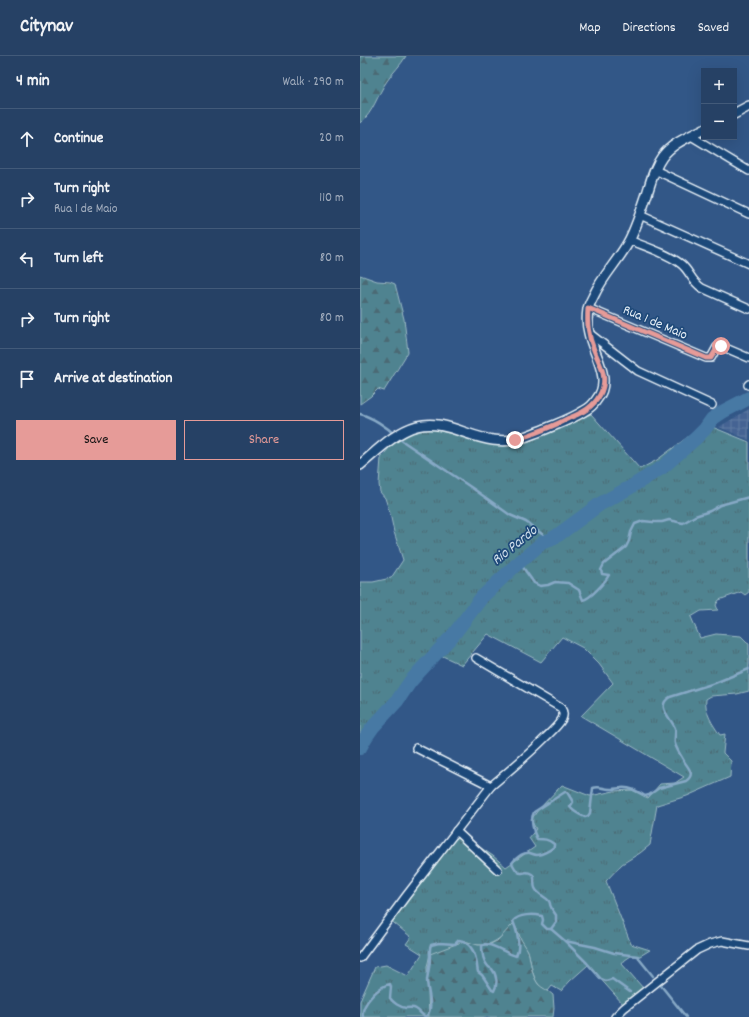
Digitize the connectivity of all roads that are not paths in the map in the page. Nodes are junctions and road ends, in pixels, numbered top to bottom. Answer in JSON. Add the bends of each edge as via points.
{"nodes":[{"id":1,"x":749,"y":106,"type":"edge"},
{"id":2,"x":737,"y":112,"type":"edge"},
{"id":3,"x":701,"y":131,"type":"edge"},
{"id":4,"x":691,"y":136,"type":"junction"},
{"id":5,"x":655,"y":170,"type":"junction"},
{"id":6,"x":749,"y":171,"type":"edge"},
{"id":7,"x":749,"y":214,"type":"edge"},
{"id":8,"x":640,"y":215,"type":"junction"},
{"id":9,"x":630,"y":240,"type":"junction"},
{"id":10,"x":749,"y":264,"type":"edge"},
{"id":11,"x":588,"y":308,"type":"junction"},
{"id":12,"x":749,"y":309,"type":"edge"},
{"id":13,"x":588,"y":332,"type":"junction"},
{"id":14,"x":749,"y":358,"type":"edge"},
{"id":15,"x":712,"y":405,"type":"dead end"},
{"id":16,"x":360,"y":465,"type":"edge"},
{"id":17,"x":476,"y":658,"type":"dead end"},
{"id":18,"x":416,"y":748,"type":"dead end"},
{"id":19,"x":491,"y":786,"type":"junction"},
{"id":20,"x":456,"y":831,"type":"junction"},
{"id":21,"x":498,"y":870,"type":"dead end"},
{"id":22,"x":749,"y":946,"type":"edge"},
{"id":23,"x":360,"y":958,"type":"edge"},
{"id":24,"x":615,"y":1017,"type":"edge"}],
"edges":[{"from":1,"to":2,"type":"street"},
{"from":3,"to":4,"type":"street"},
{"from":4,"to":5,"type":"street","via":[[668,150]]},
{"from":4,"to":6,"type":"street"},
{"from":5,"to":7,"type":"street"},
{"from":5,"to":8,"type":"street"},
{"from":8,"to":9,"type":"street"},
{"from":8,"to":10,"type":"street"},
{"from":9,"to":11,"type":"street","via":[[598,287]]},
{"from":9,"to":12,"type":"street","via":[[676,261],[702,288]]},
{"from":11,"to":13,"type":"street"},
{"from":11,"to":14,"type":"street","name":"Rua 1 de Maio","via":[[708,359],[721,346]]},
{"from":13,"to":15,"type":"street","via":[[638,371]]},
{"from":13,"to":16,"type":"street","via":[[604,380],[599,397],[583,412],[526,436],[504,441],[481,438],[439,425],[417,426],[392,439]]},
{"from":17,"to":19,"type":"street","via":[[563,710],[562,719],[548,735]]},
{"from":18,"to":19,"type":"street"},
{"from":19,"to":20,"type":"street"},
{"from":20,"to":21,"type":"street"},
{"from":20,"to":23,"type":"street"},
{"from":22,"to":24,"type":"street","via":[[722,942],[696,950]]}]}
